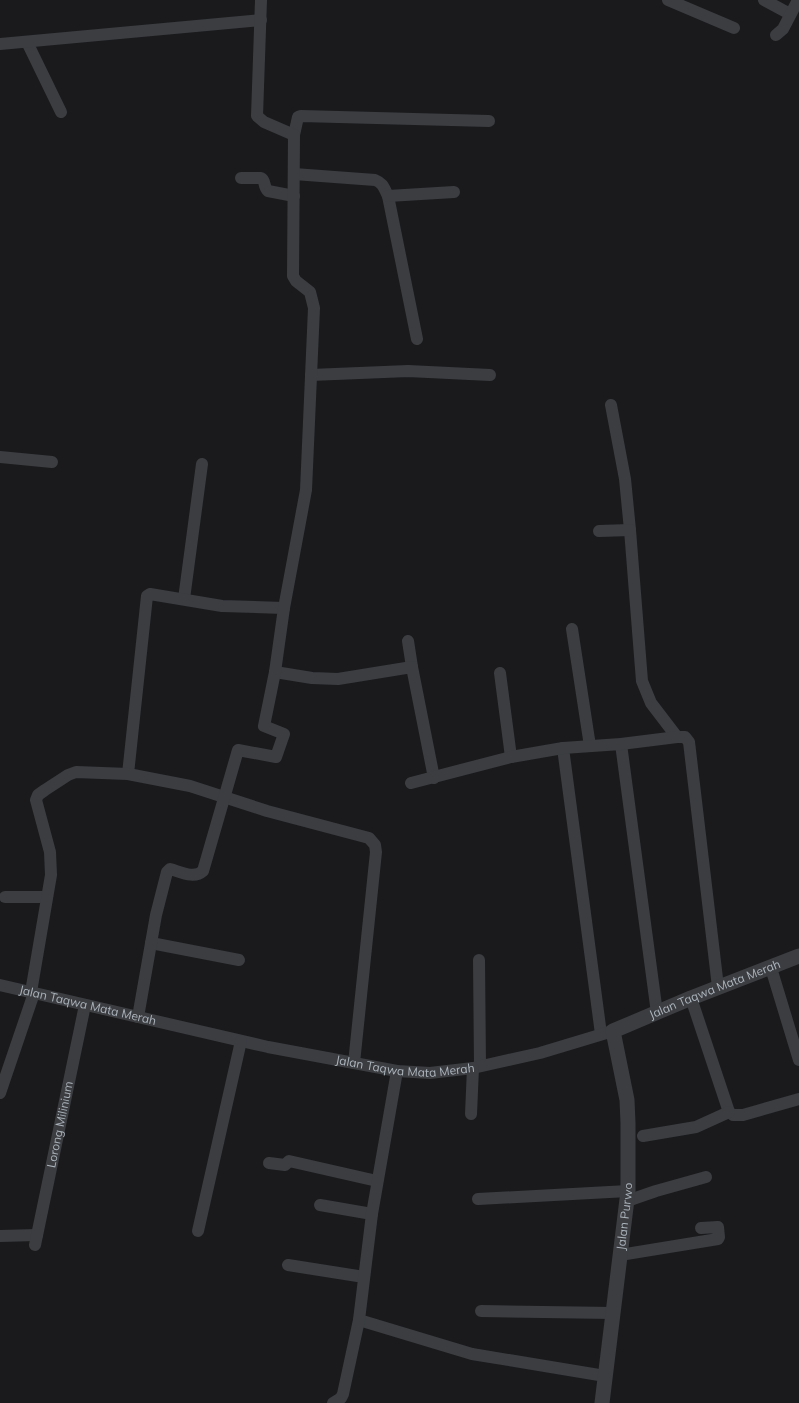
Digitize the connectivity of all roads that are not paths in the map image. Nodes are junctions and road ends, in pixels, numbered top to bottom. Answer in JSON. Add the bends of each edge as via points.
{"nodes":[{"id":1,"x":261,"y":0,"type":"edge"},
{"id":2,"x":668,"y":0,"type":"edge"},
{"id":3,"x":764,"y":0,"type":"edge"},
{"id":4,"x":798,"y":0,"type":"edge"},
{"id":5,"x":790,"y":14,"type":"junction"},
{"id":6,"x":261,"y":20,"type":"junction"},
{"id":7,"x":734,"y":28,"type":"dead end"},
{"id":8,"x":776,"y":35,"type":"dead end"},
{"id":9,"x":27,"y":42,"type":"junction"},
{"id":10,"x":0,"y":44,"type":"edge"},
{"id":11,"x":61,"y":112,"type":"dead end"},
{"id":12,"x":489,"y":121,"type":"dead end"},
{"id":13,"x":294,"y":135,"type":"junction"},
{"id":14,"x":294,"y":174,"type":"junction"},
{"id":15,"x":241,"y":178,"type":"dead end"},
{"id":16,"x":454,"y":192,"type":"dead end"},
{"id":17,"x":294,"y":196,"type":"junction"},
{"id":18,"x":388,"y":196,"type":"junction"},
{"id":19,"x":417,"y":338,"type":"dead end"},
{"id":20,"x":490,"y":375,"type":"dead end"},
{"id":21,"x":311,"y":377,"type":"junction"},
{"id":22,"x":611,"y":405,"type":"dead end"},
{"id":23,"x":0,"y":457,"type":"edge"},
{"id":24,"x":52,"y":462,"type":"dead end"},
{"id":25,"x":202,"y":464,"type":"dead end"},
{"id":26,"x":630,"y":530,"type":"junction"},
{"id":27,"x":599,"y":531,"type":"dead end"},
{"id":28,"x":184,"y":599,"type":"junction"},
{"id":29,"x":284,"y":608,"type":"junction"},
{"id":30,"x":572,"y":629,"type":"dead end"},
{"id":31,"x":408,"y":641,"type":"dead end"},
{"id":32,"x":412,"y":667,"type":"junction"},
{"id":33,"x":275,"y":672,"type":"junction"},
{"id":34,"x":500,"y":673,"type":"dead end"},
{"id":35,"x":677,"y":737,"type":"junction"},
{"id":36,"x":621,"y":744,"type":"junction"},
{"id":37,"x":590,"y":746,"type":"junction"},
{"id":38,"x":563,"y":748,"type":"junction"},
{"id":39,"x":511,"y":757,"type":"junction"},
{"id":40,"x":128,"y":774,"type":"junction"},
{"id":41,"x":434,"y":778,"type":"junction"},
{"id":42,"x":411,"y":783,"type":"dead end"},
{"id":43,"x":225,"y":797,"type":"junction"},
{"id":44,"x":5,"y":897,"type":"dead end"},
{"id":45,"x":47,"y":897,"type":"junction"},
{"id":46,"x":151,"y":943,"type":"junction"},
{"id":47,"x":799,"y":956,"type":"edge"},
{"id":48,"x":239,"y":960,"type":"dead end"},
{"id":49,"x":479,"y":960,"type":"dead end"},
{"id":50,"x":771,"y":968,"type":"junction"},
{"id":51,"x":0,"y":985,"type":"edge"},
{"id":52,"x":718,"y":987,"type":"junction"},
{"id":53,"x":32,"y":993,"type":"junction"},
{"id":54,"x":691,"y":998,"type":"junction"},
{"id":55,"x":85,"y":1005,"type":"junction"},
{"id":56,"x":657,"y":1013,"type":"junction"},
{"id":57,"x":138,"y":1017,"type":"junction"},
{"id":58,"x":607,"y":1032,"type":"junction"},
{"id":59,"x":241,"y":1041,"type":"junction"},
{"id":60,"x":799,"y":1060,"type":"edge"},
{"id":61,"x":354,"y":1063,"type":"junction"},
{"id":62,"x":476,"y":1067,"type":"junction"},
{"id":63,"x":397,"y":1071,"type":"junction"},
{"id":64,"x":0,"y":1093,"type":"edge"},
{"id":65,"x":799,"y":1099,"type":"edge"},
{"id":66,"x":729,"y":1112,"type":"junction"},
{"id":67,"x":471,"y":1114,"type":"dead end"},
{"id":68,"x":643,"y":1136,"type":"dead end"},
{"id":69,"x":269,"y":1163,"type":"dead end"},
{"id":70,"x":706,"y":1177,"type":"dead end"},
{"id":71,"x":377,"y":1181,"type":"junction"},
{"id":72,"x":627,"y":1196,"type":"junction"},
{"id":73,"x":478,"y":1199,"type":"dead end"},
{"id":74,"x":320,"y":1205,"type":"dead end"},
{"id":75,"x":372,"y":1214,"type":"junction"},
{"id":76,"x":701,"y":1228,"type":"dead end"},
{"id":77,"x":198,"y":1231,"type":"dead end"},
{"id":78,"x":0,"y":1236,"type":"edge"},
{"id":79,"x":620,"y":1255,"type":"junction"},
{"id":80,"x":288,"y":1265,"type":"dead end"},
{"id":81,"x":364,"y":1277,"type":"junction"},
{"id":82,"x":481,"y":1311,"type":"dead end"},
{"id":83,"x":613,"y":1313,"type":"junction"},
{"id":84,"x":359,"y":1320,"type":"junction"},
{"id":85,"x":605,"y":1376,"type":"junction"},
{"id":86,"x":333,"y":1403,"type":"edge"},
{"id":87,"x":602,"y":1403,"type":"edge"}],
"edges":[{"from":1,"to":6,"type":"street"},
{"from":2,"to":7,"type":"street"},
{"from":3,"to":5,"type":"street"},
{"from":4,"to":5,"type":"street"},
{"from":5,"to":8,"type":"street","via":[[783,29]]},
{"from":6,"to":9,"type":"street"},
{"from":6,"to":13,"type":"street","via":[[257,116],[264,122]]},
{"from":9,"to":10,"type":"street"},
{"from":9,"to":11,"type":"street"},
{"from":12,"to":13,"type":"street","via":[[301,116],[298,117]]},
{"from":13,"to":14,"type":"street"},
{"from":14,"to":17,"type":"street"},
{"from":14,"to":18,"type":"street","via":[[375,180],[380,182]]},
{"from":15,"to":17,"type":"street","via":[[261,178],[268,191]]},
{"from":16,"to":18,"type":"street"},
{"from":17,"to":21,"type":"street","via":[[293,276],[310,292],[314,308]]},
{"from":18,"to":19,"type":"street"},
{"from":20,"to":21,"type":"street","via":[[408,372]]},
{"from":21,"to":29,"type":"street","via":[[306,490]]},
{"from":22,"to":26,"type":"street","via":[[625,479]]},
{"from":23,"to":24,"type":"street"},
{"from":25,"to":28,"type":"street"},
{"from":26,"to":27,"type":"street"},
{"from":26,"to":35,"type":"street","via":[[642,681],[650,703]]},
{"from":28,"to":29,"type":"street","via":[[222,606]]},
{"from":28,"to":40,"type":"street","via":[[150,594],[146,597]]},
{"from":29,"to":33,"type":"street"},
{"from":30,"to":37,"type":"street"},
{"from":31,"to":32,"type":"street"},
{"from":32,"to":33,"type":"street","via":[[338,679]]},
{"from":32,"to":41,"type":"street"},
{"from":33,"to":43,"type":"street","via":[[264,726],[284,734],[276,757],[238,750]]},
{"from":34,"to":39,"type":"street"},
{"from":35,"to":36,"type":"street"},
{"from":35,"to":52,"type":"street","via":[[685,737],[689,742]]},
{"from":36,"to":37,"type":"street"},
{"from":36,"to":56,"type":"street"},
{"from":37,"to":38,"type":"street"},
{"from":38,"to":39,"type":"street"},
{"from":38,"to":58,"type":"street"},
{"from":39,"to":41,"type":"street"},
{"from":40,"to":43,"type":"street","via":[[190,786]]},
{"from":40,"to":45,"type":"street","via":[[76,772],[36,797],[50,852],[51,875]]},
{"from":41,"to":42,"type":"street"},
{"from":43,"to":46,"type":"street","via":[[203,870],[192,875],[170,869],[167,872]]},
{"from":43,"to":61,"type":"street","via":[[369,838],[375,845]]},
{"from":44,"to":45,"type":"street"},
{"from":45,"to":53,"type":"street"},
{"from":46,"to":48,"type":"street"},
{"from":46,"to":57,"type":"street"},
{"from":47,"to":50,"type":"street","name":"Jalan Taqwa Mata Merah"},
{"from":49,"to":62,"type":"street"},
{"from":50,"to":52,"type":"street","name":"Jalan Taqwa Mata Merah"},
{"from":50,"to":60,"type":"street"},
{"from":51,"to":53,"type":"street","name":"Jalan Taqwa Mata Merah"},
{"from":52,"to":54,"type":"street","name":"Jalan Taqwa Mata Merah"},
{"from":53,"to":55,"type":"street","name":"Jalan Taqwa Mata Merah"},
{"from":53,"to":64,"type":"street"},
{"from":54,"to":56,"type":"street","name":"Jalan Taqwa Mata Merah"},
{"from":54,"to":66,"type":"street"},
{"from":55,"to":57,"type":"street","name":"Jalan Taqwa Mata Merah"},
{"from":55,"to":78,"type":"street","name":"Lorong Milinium","via":[[36,1240]]},
{"from":56,"to":58,"type":"street","name":"Jalan Taqwa Mata Merah"},
{"from":57,"to":59,"type":"street","name":"Jalan Taqwa Mata Merah"},
{"from":58,"to":62,"type":"street","name":"Jalan Taqwa Mata Merah","via":[[540,1053]]},
{"from":58,"to":72,"type":"street","name":"Jalan Purwo","via":[[627,1100]]},
{"from":59,"to":61,"type":"street","name":"Jalan Taqwa Mata Merah"},
{"from":59,"to":77,"type":"street"},
{"from":61,"to":63,"type":"street","name":"Jalan Taqwa Mata Merah"},
{"from":62,"to":63,"type":"street","name":"Jalan Taqwa Mata Merah","via":[[430,1074]]},
{"from":62,"to":67,"type":"street"},
{"from":63,"to":71,"type":"street"},
{"from":65,"to":66,"type":"street","via":[[743,1115],[733,1115]]},
{"from":66,"to":68,"type":"street","via":[[696,1127]]},
{"from":69,"to":71,"type":"street","via":[[283,1165],[289,1161]]},
{"from":70,"to":72,"type":"street"},
{"from":71,"to":75,"type":"street"},
{"from":72,"to":73,"type":"street"},
{"from":72,"to":79,"type":"street","name":"Jalan Purwo"},
{"from":74,"to":75,"type":"street"},
{"from":75,"to":81,"type":"street"},
{"from":76,"to":79,"type":"street","via":[[718,1227],[719,1238]]},
{"from":79,"to":83,"type":"street","name":"Jalan Purwo"},
{"from":80,"to":81,"type":"street"},
{"from":81,"to":84,"type":"street"},
{"from":82,"to":83,"type":"street"},
{"from":83,"to":85,"type":"street","name":"Jalan Purwo"},
{"from":84,"to":85,"type":"street","via":[[472,1354]]},
{"from":84,"to":86,"type":"street","via":[[343,1394]]},
{"from":85,"to":87,"type":"street","name":"Jalan Purwo"}]}
